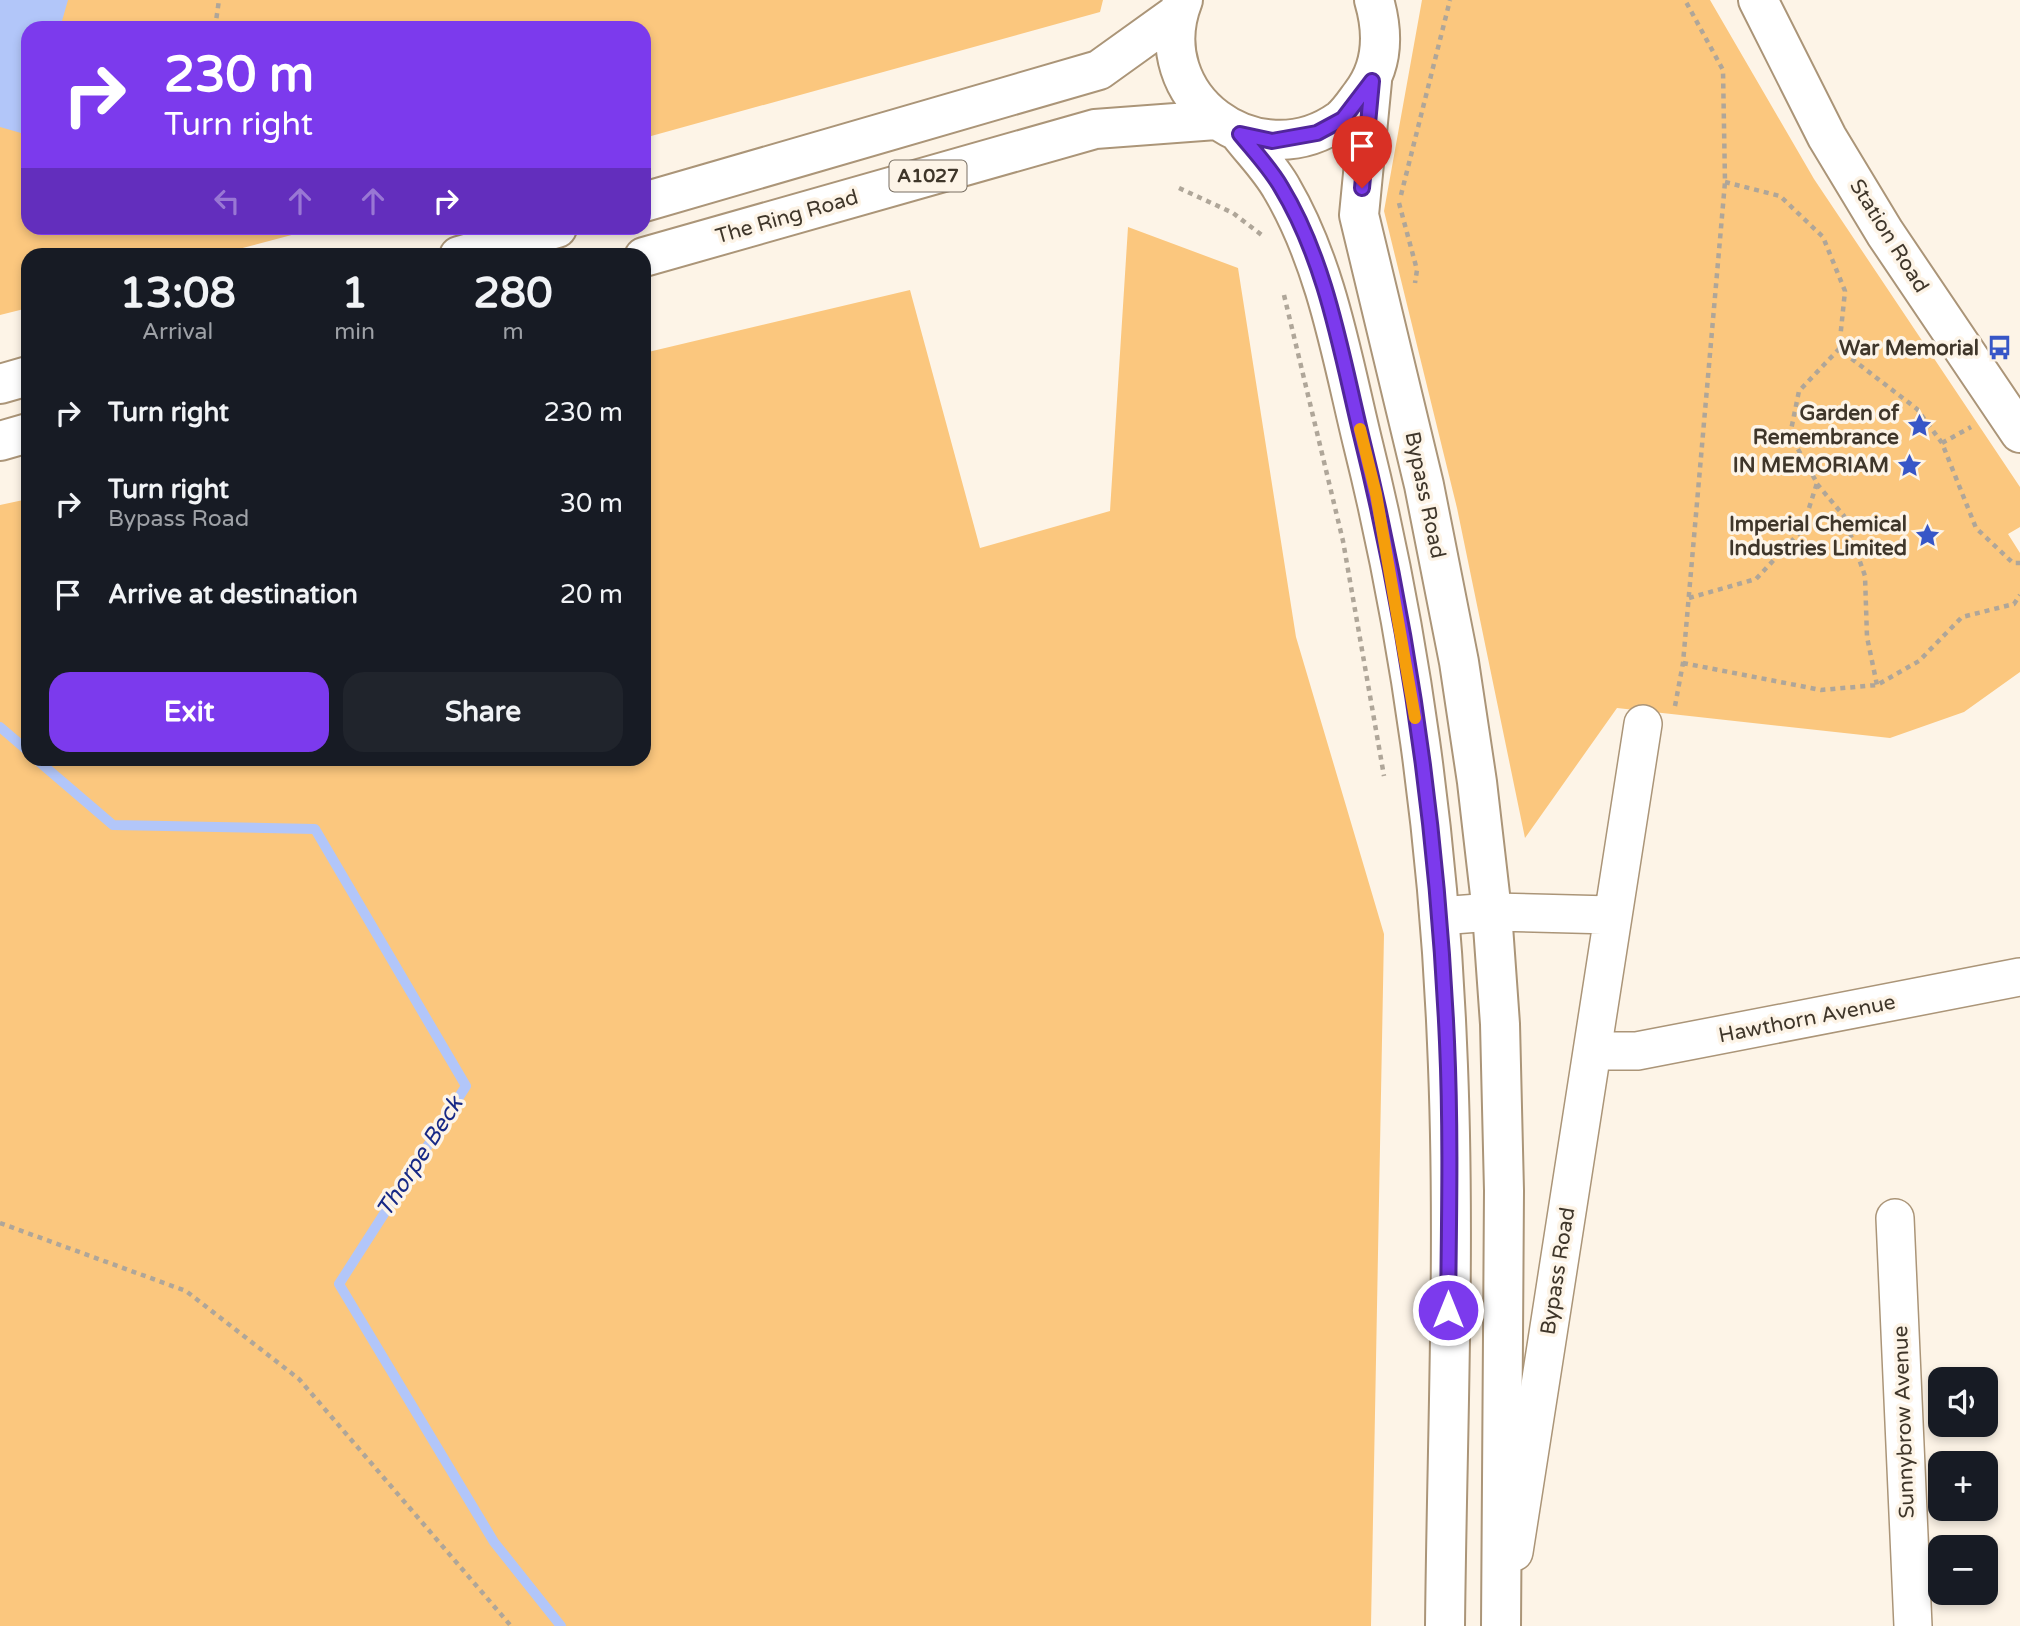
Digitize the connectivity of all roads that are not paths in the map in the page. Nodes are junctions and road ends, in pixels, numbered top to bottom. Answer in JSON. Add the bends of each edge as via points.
{"nodes":[{"id":1,"x":1749,"y":0,"type":"edge"},
{"id":2,"x":1180,"y":7,"type":"edge"},
{"id":3,"x":1382,"y":7,"type":"edge"},
{"id":4,"x":1765,"y":15,"type":"edge"},
{"id":5,"x":1372,"y":81,"type":"junction"},
{"id":6,"x":1228,"y":127,"type":"junction"},
{"id":7,"x":651,"y":200,"type":"edge"},
{"id":8,"x":532,"y":235,"type":"edge"},
{"id":9,"x":487,"y":248,"type":"edge"},
{"id":10,"x":651,"y":255,"type":"edge"},
{"id":11,"x":21,"y":378,"type":"edge"},
{"id":12,"x":0,"y":384,"type":"edge"},
{"id":13,"x":2020,"y":433,"type":"edge"},
{"id":14,"x":21,"y":435,"type":"edge"},
{"id":15,"x":0,"y":441,"type":"edge"},
{"id":16,"x":1643,"y":724,"type":"road end"},
{"id":17,"x":1492,"y":912,"type":"junction"},
{"id":18,"x":1611,"y":915,"type":"junction"},
{"id":19,"x":1439,"y":916,"type":"junction"},
{"id":20,"x":2020,"y":977,"type":"edge"},
{"id":21,"x":1593,"y":1051,"type":"junction"},
{"id":22,"x":1895,"y":1218,"type":"dead end"},
{"id":23,"x":1445,"y":1626,"type":"edge"},
{"id":24,"x":1501,"y":1626,"type":"edge"},
{"id":25,"x":1913,"y":1626,"type":"edge"}],
"edges":[{"from":1,"to":4,"type":"main road","name":"Station Road"},
{"from":2,"to":6,"type":"main road","number":"A1027","via":[[1175,43],[1183,77],[1198,102]]},
{"from":2,"to":7,"type":"main road","number":"A1027","via":[[1099,70]]},
{"from":3,"to":5,"type":"main road","number":"A1027","via":[[1381,51]]},
{"from":4,"to":13,"type":"main road","name":"Station Road","via":[[1827,137],[1872,212]]},
{"from":5,"to":6,"type":"main road","number":"A1027","via":[[1343,119],[1317,133],[1272,141]]},
{"from":5,"to":17,"type":"main road","name":"Bypass Road","number":"A1027","via":[[1359,215],[1424,485],[1459,662]]},
{"from":6,"to":10,"type":"main road","name":"The Ring Road","number":"A1027","via":[[1095,129]]},
{"from":6,"to":19,"type":"main road","number":"A1027","via":[[1281,187],[1317,265],[1339,346],[1376,494],[1409,675]]},
{"from":8,"to":9,"type":"main road"},
{"from":11,"to":12,"type":"main road"},
{"from":14,"to":15,"type":"main road"},
{"from":16,"to":18,"type":"street","name":"Bypass Road"},
{"from":17,"to":18,"type":"street"},
{"from":17,"to":19,"type":"street"},
{"from":17,"to":24,"type":"main road","name":"Bypass Road","number":"A1027","via":[[1504,1191]]},
{"from":18,"to":21,"type":"street","name":"Bypass Road"},
{"from":19,"to":23,"type":"main road","number":"A1027","via":[[1450,1204]]},
{"from":20,"to":21,"type":"street","name":"Hawthorn Avenue","via":[[1637,1051]]},
{"from":21,"to":24,"type":"street","name":"Bypass Road"},
{"from":22,"to":25,"type":"street","name":"Sunnybrow Avenue"}]}
